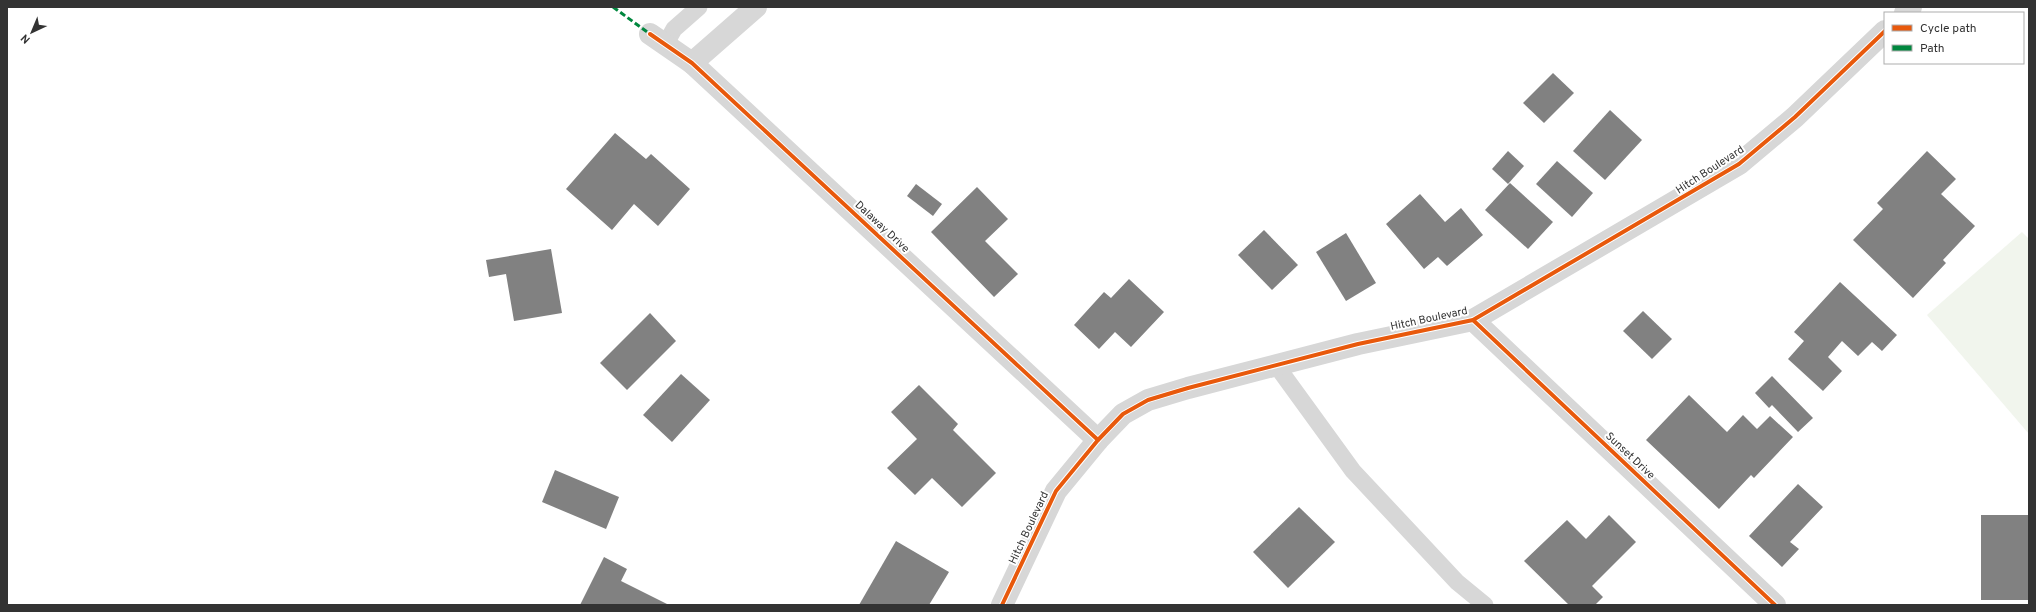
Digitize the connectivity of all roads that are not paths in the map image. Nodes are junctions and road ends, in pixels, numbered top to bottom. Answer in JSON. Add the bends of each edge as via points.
{"nodes":[{"id":1,"x":699,"y":7,"type":"edge"},
{"id":2,"x":756,"y":7,"type":"edge"},
{"id":3,"x":1884,"y":32,"type":"edge"},
{"id":4,"x":657,"y":40,"type":"joint"},
{"id":5,"x":692,"y":63,"type":"junction"},
{"id":6,"x":1473,"y":320,"type":"junction"},
{"id":7,"x":1276,"y":366,"type":"junction"},
{"id":8,"x":1098,"y":440,"type":"junction"},
{"id":9,"x":1002,"y":605,"type":"edge"},
{"id":10,"x":1485,"y":605,"type":"edge"},
{"id":11,"x":1775,"y":605,"type":"edge"}],
"edges":[{"from":1,"to":4,"type":"lane"},
{"from":2,"to":5,"type":"street"},
{"from":3,"to":6,"type":"street","name":"Hitch Boulevard","via":[[1795,117],[1739,164]]},
{"from":4,"to":5,"type":"street","name":"Dalaway Drive"},
{"from":5,"to":8,"type":"street","name":"Dalaway Drive"},
{"from":6,"to":7,"type":"street","name":"Hitch Boulevard","via":[[1358,344]]},
{"from":6,"to":11,"type":"street","name":"Sunset Drive"},
{"from":7,"to":8,"type":"street","name":"Hitch Boulevard","via":[[1148,400],[1123,414]]},
{"from":7,"to":10,"type":"lane","via":[[1353,471],[1457,582]]},
{"from":8,"to":9,"type":"street","name":"Hitch Boulevard","via":[[1056,491]]}]}
